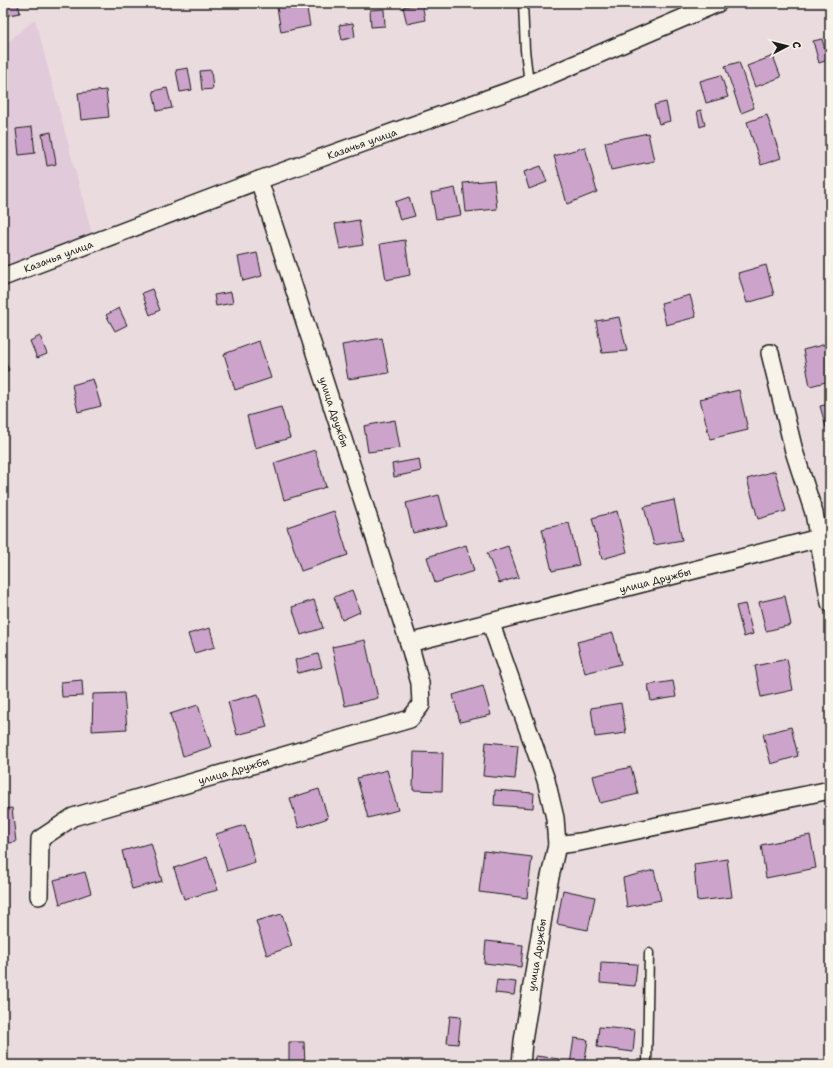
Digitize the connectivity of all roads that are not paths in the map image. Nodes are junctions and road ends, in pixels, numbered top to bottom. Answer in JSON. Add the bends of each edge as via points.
{"nodes":[{"id":1,"x":523,"y":3,"type":"edge"},
{"id":2,"x":718,"y":3,"type":"edge"},
{"id":3,"x":529,"y":84,"type":"junction"},
{"id":4,"x":259,"y":180,"type":"junction"},
{"id":5,"x":3,"y":277,"type":"edge"},
{"id":6,"x":770,"y":352,"type":"dead end"},
{"id":7,"x":824,"y":537,"type":"edge"},
{"id":8,"x":830,"y":603,"type":"edge"},
{"id":9,"x":491,"y":624,"type":"junction"},
{"id":10,"x":409,"y":643,"type":"junction"},
{"id":11,"x":830,"y":790,"type":"edge"},
{"id":12,"x":557,"y":845,"type":"junction"},
{"id":13,"x":39,"y":896,"type":"dead end"},
{"id":14,"x":649,"y":953,"type":"dead end"},
{"id":15,"x":521,"y":1065,"type":"edge"},
{"id":16,"x":647,"y":1065,"type":"edge"}],
"edges":[{"from":1,"to":3,"type":"lane"},
{"from":2,"to":3,"type":"street","name":"Казачья улица"},
{"from":3,"to":4,"type":"street","name":"Казачья улица"},
{"from":4,"to":5,"type":"street","name":"Казачья улица"},
{"from":4,"to":10,"type":"street","name":"улица Дружбы"},
{"from":6,"to":7,"type":"street","via":[[794,451]]},
{"from":7,"to":8,"type":"street"},
{"from":7,"to":9,"type":"street","name":"улица Дружбы"},
{"from":9,"to":10,"type":"street","name":"улица Дружбы"},
{"from":9,"to":12,"type":"street","name":"улица Дружбы","via":[[546,780],[555,818]]},
{"from":10,"to":13,"type":"street","name":"улица Дружбы","via":[[420,683],[421,705],[410,719],[73,817],[40,839]]},
{"from":11,"to":12,"type":"street"},
{"from":12,"to":15,"type":"street","name":"улица Дружбы","via":[[548,886]]},
{"from":14,"to":16,"type":"lane"}]}
